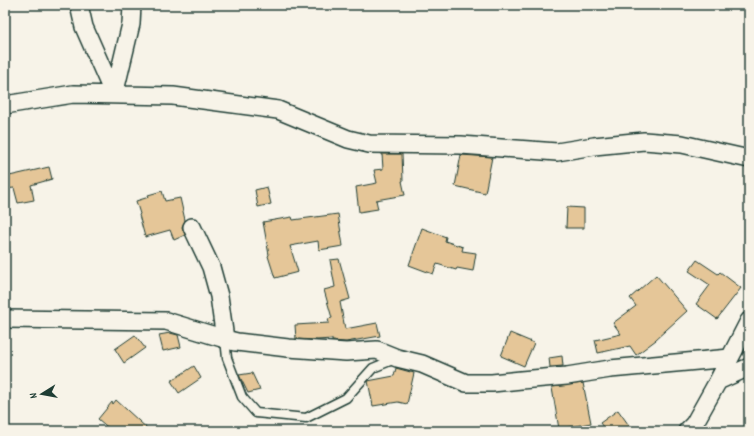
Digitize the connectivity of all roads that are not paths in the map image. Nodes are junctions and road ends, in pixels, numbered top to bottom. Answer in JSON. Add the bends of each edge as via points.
{"nodes":[{"id":1,"x":79,"y":5,"type":"edge"},
{"id":2,"x":132,"y":5,"type":"edge"},
{"id":3,"x":114,"y":94,"type":"junction"},
{"id":4,"x":5,"y":105,"type":"edge"},
{"id":5,"x":749,"y":159,"type":"edge"},
{"id":6,"x":192,"y":228,"type":"dead end"},
{"id":7,"x":5,"y":319,"type":"edge"},
{"id":8,"x":749,"y":321,"type":"edge"},
{"id":9,"x":231,"y":340,"type":"junction"},
{"id":10,"x":397,"y":358,"type":"junction"},
{"id":11,"x":730,"y":358,"type":"junction"},
{"id":12,"x":749,"y":367,"type":"edge"},
{"id":13,"x":718,"y":381,"type":"junction"},
{"id":14,"x":687,"y":431,"type":"edge"}],
"edges":[{"from":1,"to":3,"type":"street","via":[[84,27]]},
{"from":2,"to":3,"type":"street","via":[[131,24]]},
{"from":3,"to":4,"type":"street","via":[[73,94]]},
{"from":3,"to":5,"type":"street","via":[[173,96],[278,110],[348,139],[369,144],[461,145],[557,152],[644,141],[682,144]]},
{"from":6,"to":9,"type":"street","via":[[211,268]]},
{"from":7,"to":9,"type":"street","via":[[166,321]]},
{"from":8,"to":11,"type":"street"},
{"from":9,"to":10,"type":"street","via":[[288,348],[346,352],[377,350]]},
{"from":9,"to":10,"type":"lane","via":[[227,358],[242,397],[256,413],[306,418],[346,398],[374,368]]},
{"from":10,"to":11,"type":"street","via":[[422,364],[466,383],[567,376],[610,369]]},
{"from":11,"to":13,"type":"street"},
{"from":12,"to":13,"type":"street"},
{"from":13,"to":14,"type":"street","via":[[694,424]]}]}
